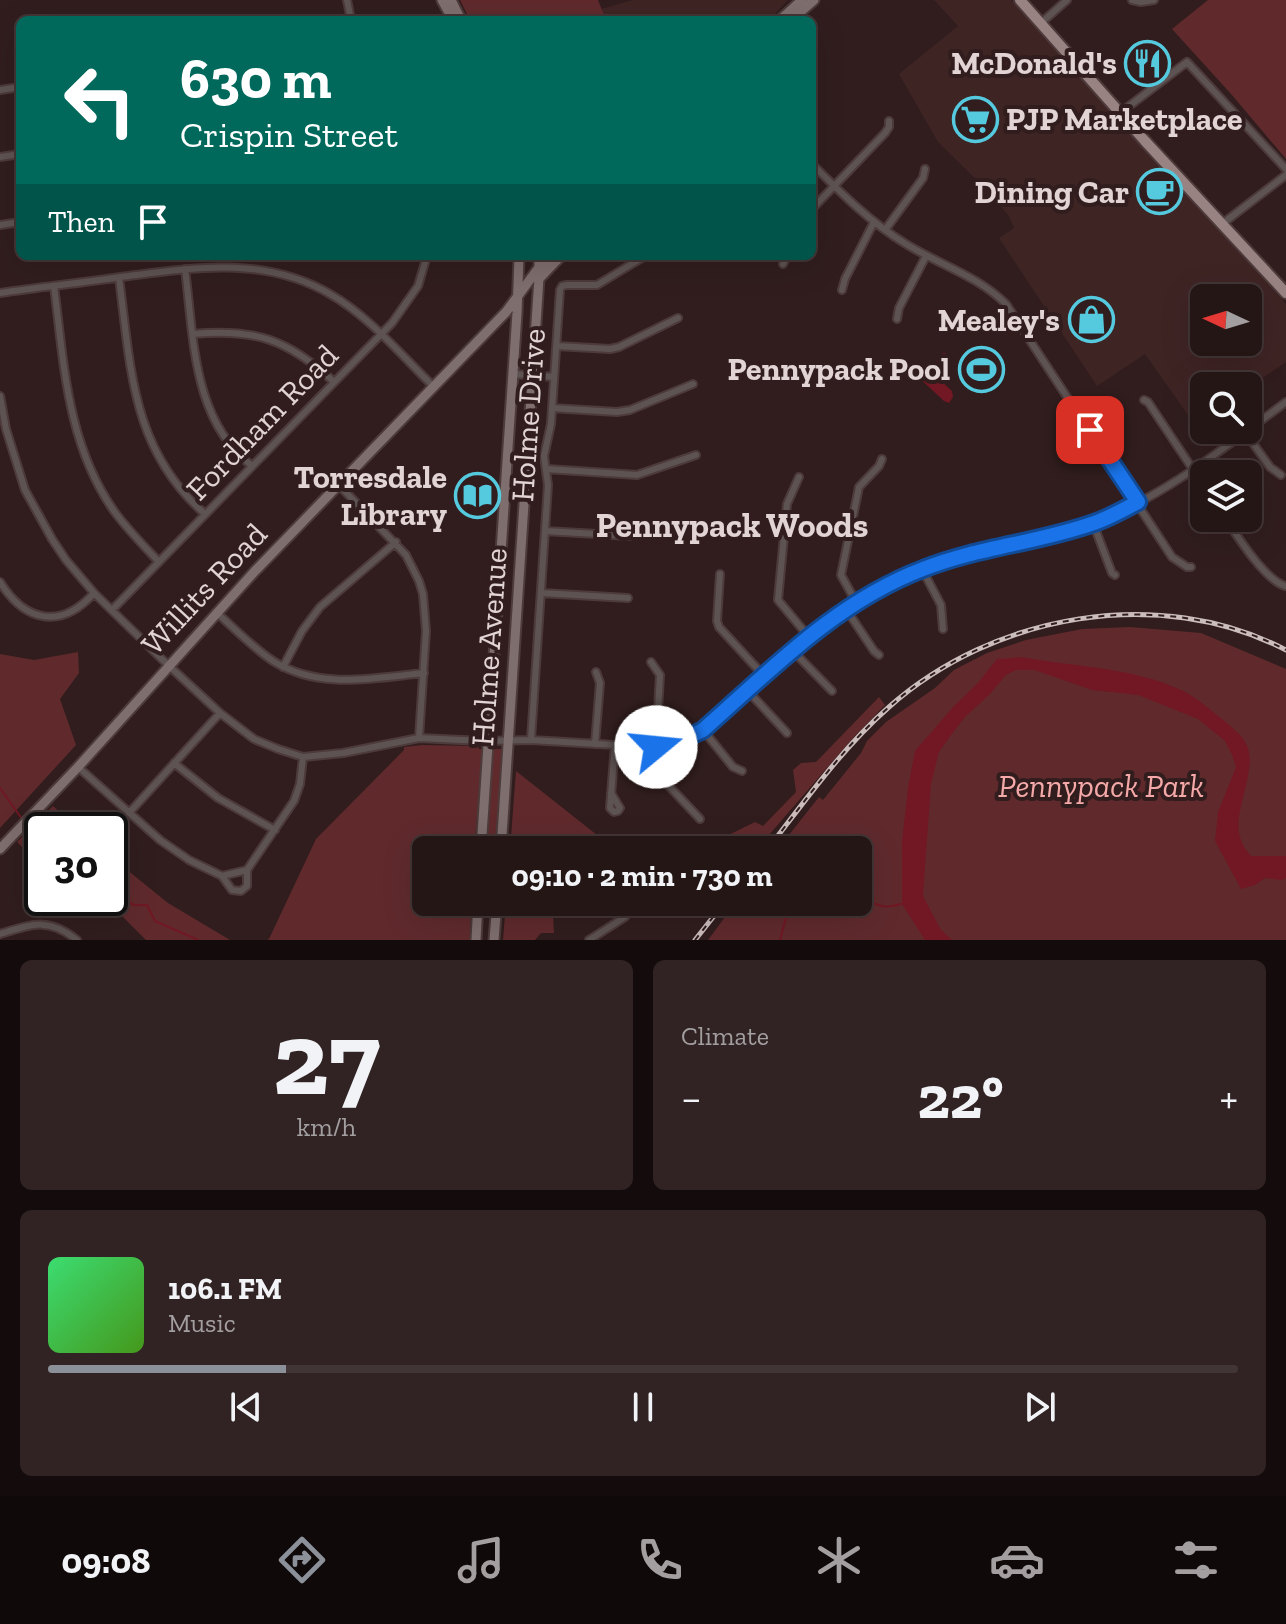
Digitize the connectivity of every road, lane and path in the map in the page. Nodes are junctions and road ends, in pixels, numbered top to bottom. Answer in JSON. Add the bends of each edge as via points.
{"nodes":[{"id":1,"x":814,"y":0,"type":"edge"},
{"id":2,"x":1020,"y":0,"type":"edge"},
{"id":3,"x":1067,"y":0,"type":"edge"},
{"id":4,"x":1132,"y":0,"type":"edge"},
{"id":5,"x":1154,"y":0,"type":"edge"},
{"id":6,"x":796,"y":16,"type":"edge"},
{"id":7,"x":1041,"y":23,"type":"junction"},
{"id":8,"x":1120,"y":113,"type":"junction"},
{"id":9,"x":889,"y":121,"type":"dead end"},
{"id":10,"x":816,"y":168,"type":"edge"},
{"id":11,"x":925,"y":169,"type":"dead end"},
{"id":12,"x":1286,"y":169,"type":"edge"},
{"id":13,"x":1286,"y":175,"type":"edge"},
{"id":14,"x":834,"y":186,"type":"junction"},
{"id":15,"x":816,"y":205,"type":"edge"},
{"id":16,"x":874,"y":222,"type":"junction"},
{"id":17,"x":1222,"y":224,"type":"junction"},
{"id":18,"x":885,"y":230,"type":"junction"},
{"id":19,"x":926,"y":256,"type":"junction"},
{"id":20,"x":426,"y":260,"type":"edge"},
{"id":21,"x":519,"y":260,"type":"edge"},
{"id":22,"x":557,"y":260,"type":"edge"},
{"id":23,"x":638,"y":260,"type":"edge"},
{"id":24,"x":785,"y":260,"type":"edge"},
{"id":25,"x":540,"y":261,"type":"edge"},
{"id":26,"x":783,"y":264,"type":"dead end"},
{"id":27,"x":185,"y":269,"type":"junction"},
{"id":28,"x":119,"y":278,"type":"junction"},
{"id":29,"x":539,"y":278,"type":"junction"},
{"id":30,"x":54,"y":286,"type":"junction"},
{"id":31,"x":842,"y":290,"type":"dead end"},
{"id":32,"x":0,"y":293,"type":"edge"},
{"id":33,"x":1286,"y":293,"type":"edge"},
{"id":34,"x":518,"y":299,"type":"junction"},
{"id":35,"x":678,"y":318,"type":"dead end"},
{"id":36,"x":897,"y":319,"type":"dead end"},
{"id":37,"x":193,"y":334,"type":"junction"},
{"id":38,"x":381,"y":335,"type":"junction"},
{"id":39,"x":557,"y":346,"type":"junction"},
{"id":40,"x":513,"y":374,"type":"junction"},
{"id":41,"x":533,"y":375,"type":"junction"},
{"id":42,"x":554,"y":377,"type":"junction"},
{"id":43,"x":334,"y":382,"type":"junction"},
{"id":44,"x":693,"y":384,"type":"dead end"},
{"id":45,"x":434,"y":387,"type":"junction"},
{"id":46,"x":0,"y":396,"type":"edge"},
{"id":47,"x":1144,"y":400,"type":"dead end"},
{"id":48,"x":1286,"y":402,"type":"edge"},
{"id":49,"x":552,"y":408,"type":"junction"},
{"id":50,"x":1262,"y":420,"type":"edge"},
{"id":51,"x":1229,"y":444,"type":"edge"},
{"id":52,"x":1254,"y":444,"type":"edge"},
{"id":53,"x":696,"y":455,"type":"dead end"},
{"id":54,"x":882,"y":459,"type":"dead end"},
{"id":55,"x":1207,"y":460,"type":"edge"},
{"id":56,"x":1190,"y":465,"type":"edge"},
{"id":57,"x":252,"y":466,"type":"junction"},
{"id":58,"x":547,"y":469,"type":"junction"},
{"id":59,"x":1190,"y":472,"type":"edge"},
{"id":60,"x":1281,"y":475,"type":"dead end"},
{"id":61,"x":799,"y":477,"type":"dead end"},
{"id":62,"x":339,"y":485,"type":"junction"},
{"id":63,"x":1138,"y":502,"type":"junction"},
{"id":64,"x":205,"y":514,"type":"junction"},
{"id":65,"x":1093,"y":523,"type":"junction"},
{"id":66,"x":545,"y":531,"type":"junction"},
{"id":67,"x":1234,"y":532,"type":"edge"},
{"id":68,"x":631,"y":536,"type":"dead end"},
{"id":69,"x":396,"y":542,"type":"junction"},
{"id":70,"x":501,"y":554,"type":"junction"},
{"id":71,"x":521,"y":555,"type":"junction"},
{"id":72,"x":159,"y":562,"type":"junction"},
{"id":73,"x":1191,"y":567,"type":"dead end"},
{"id":74,"x":922,"y":569,"type":"junction"},
{"id":75,"x":720,"y":574,"type":"dead end"},
{"id":76,"x":1115,"y":575,"type":"dead end"},
{"id":77,"x":0,"y":582,"type":"edge"},
{"id":78,"x":1285,"y":586,"type":"edge"},
{"id":79,"x":94,"y":593,"type":"junction"},
{"id":80,"x":541,"y":593,"type":"junction"},
{"id":81,"x":628,"y":598,"type":"dead end"},
{"id":82,"x":856,"y":602,"type":"junction"},
{"id":83,"x":846,"y":609,"type":"junction"},
{"id":84,"x":112,"y":610,"type":"junction"},
{"id":85,"x":216,"y":612,"type":"junction"},
{"id":86,"x":943,"y":629,"type":"dead end"},
{"id":87,"x":809,"y":637,"type":"junction"},
{"id":88,"x":793,"y":651,"type":"junction"},
{"id":89,"x":879,"y":655,"type":"dead end"},
{"id":90,"x":651,"y":662,"type":"dead end"},
{"id":91,"x":168,"y":665,"type":"junction"},
{"id":92,"x":283,"y":667,"type":"junction"},
{"id":93,"x":596,"y":672,"type":"dead end"},
{"id":94,"x":424,"y":673,"type":"junction"},
{"id":95,"x":764,"y":676,"type":"junction"},
{"id":96,"x":748,"y":691,"type":"junction"},
{"id":97,"x":832,"y":691,"type":"dead end"},
{"id":98,"x":220,"y":713,"type":"junction"},
{"id":99,"x":703,"y":730,"type":"junction"},
{"id":100,"x":787,"y":733,"type":"dead end"},
{"id":101,"x":419,"y":738,"type":"junction"},
{"id":102,"x":509,"y":739,"type":"junction"},
{"id":103,"x":488,"y":740,"type":"junction"},
{"id":104,"x":531,"y":740,"type":"junction"},
{"id":105,"x":595,"y":744,"type":"junction"},
{"id":106,"x":615,"y":745,"type":"junction"},
{"id":107,"x":659,"y":746,"type":"junction"},
{"id":108,"x":303,"y":757,"type":"junction"},
{"id":109,"x":174,"y":763,"type":"junction"},
{"id":110,"x":78,"y":767,"type":"junction"},
{"id":111,"x":742,"y":771,"type":"dead end"},
{"id":112,"x":611,"y":793,"type":"dead end"},
{"id":113,"x":129,"y":813,"type":"junction"},
{"id":114,"x":700,"y":819,"type":"dead end"},
{"id":115,"x":275,"y":830,"type":"junction"},
{"id":116,"x":482,"y":836,"type":"edge"},
{"id":117,"x":502,"y":836,"type":"edge"},
{"id":118,"x":0,"y":849,"type":"edge"},
{"id":119,"x":247,"y":870,"type":"junction"},
{"id":120,"x":222,"y":876,"type":"junction"},
{"id":121,"x":477,"y":916,"type":"edge"},
{"id":122,"x":496,"y":916,"type":"edge"},
{"id":123,"x":626,"y":916,"type":"edge"},
{"id":124,"x":0,"y":934,"type":"edge"},
{"id":125,"x":77,"y":940,"type":"edge"},
{"id":126,"x":476,"y":940,"type":"edge"},
{"id":127,"x":494,"y":940,"type":"edge"},
{"id":128,"x":589,"y":940,"type":"edge"}],
"edges":[{"from":1,"to":6,"type":"main road"},
{"from":2,"to":7,"type":"main road"},
{"from":3,"to":7,"type":"street"},
{"from":4,"to":5,"type":"street"},
{"from":7,"to":8,"type":"main road"},
{"from":8,"to":12,"type":"street","via":[[1187,62]]},
{"from":8,"to":17,"type":"main road"},
{"from":9,"to":14,"type":"street","via":[[885,133]]},
{"from":10,"to":14,"type":"street"},
{"from":11,"to":18,"type":"street"},
{"from":13,"to":17,"type":"street"},
{"from":14,"to":15,"type":"street"},
{"from":14,"to":16,"type":"street"},
{"from":16,"to":18,"type":"street"},
{"from":16,"to":31,"type":"street"},
{"from":17,"to":33,"type":"main road","via":[[1280,280]]},
{"from":18,"to":19,"type":"street"},
{"from":19,"to":36,"type":"street"},
{"from":19,"to":63,"type":"street","via":[[980,282],[1006,304]]},
{"from":20,"to":38,"type":"street","name":"Fordham Road","via":[[418,286]]},
{"from":21,"to":34,"type":"main road","name":"Holme Avenue"},
{"from":22,"to":29,"type":"main road","name":"Willits Road"},
{"from":23,"to":39,"type":"street","name":"Holme Drive","via":[[597,285],[562,286]]},
{"from":24,"to":26,"type":"street"},
{"from":25,"to":29,"type":"main road","name":"Holme Avenue"},
{"from":25,"to":34,"type":"main road","name":"Willits Road"},
{"from":27,"to":28,"type":"street"},
{"from":27,"to":37,"type":"street"},
{"from":27,"to":38,"type":"street","via":[[244,267],[295,278],[328,292]]},
{"from":28,"to":30,"type":"street"},
{"from":28,"to":64,"type":"street","via":[[145,428],[173,479]]},
{"from":29,"to":34,"type":"main road","name":"Willits Road"},
{"from":29,"to":41,"type":"main road","name":"Holme Avenue"},
{"from":30,"to":32,"type":"street"},
{"from":30,"to":72,"type":"street","via":[[68,397],[88,465],[113,510]]},
{"from":34,"to":40,"type":"main road","name":"Holme Avenue"},
{"from":34,"to":45,"type":"main road","name":"Willits Road"},
{"from":35,"to":39,"type":"street","via":[[619,347]]},
{"from":37,"to":43,"type":"street","via":[[228,332],[273,341],[303,356]]},
{"from":37,"to":57,"type":"street","via":[[211,413],[229,444]]},
{"from":38,"to":43,"type":"street","name":"Fordham Road"},
{"from":38,"to":45,"type":"street"},
{"from":39,"to":42,"type":"street","name":"Holme Drive"},
{"from":40,"to":41,"type":"street"},
{"from":40,"to":70,"type":"main road","name":"Holme Avenue"},
{"from":41,"to":42,"type":"street"},
{"from":41,"to":71,"type":"main road","name":"Holme Avenue"},
{"from":42,"to":49,"type":"street","name":"Holme Drive"},
{"from":43,"to":57,"type":"street","name":"Fordham Road"},
{"from":44,"to":49,"type":"street","via":[[630,410]]},
{"from":45,"to":62,"type":"main road","name":"Willits Road"},
{"from":46,"to":79,"type":"street","via":[[25,490],[66,560]]},
{"from":47,"to":56,"type":"street"},
{"from":48,"to":50,"type":"street"},
{"from":49,"to":58,"type":"street","name":"Holme Drive","via":[[544,456]]},
{"from":51,"to":55,"type":"street"},
{"from":52,"to":60,"type":"street"},
{"from":53,"to":58,"type":"street","via":[[637,475]]},
{"from":54,"to":82,"type":"street","via":[[859,487],[841,575]]},
{"from":57,"to":64,"type":"street","name":"Fordham Road"},
{"from":58,"to":66,"type":"street","name":"Holme Drive"},
{"from":59,"to":63,"type":"street"},
{"from":61,"to":87,"type":"street","via":[[787,504],[778,600]]},
{"from":62,"to":69,"type":"street"},
{"from":62,"to":85,"type":"main road","name":"Willits Road"},
{"from":63,"to":65,"type":"street"},
{"from":63,"to":73,"type":"street","via":[[1172,557]]},
{"from":64,"to":72,"type":"street","name":"Fordham Road"},
{"from":65,"to":74,"type":"street"},
{"from":65,"to":76,"type":"street"},
{"from":66,"to":68,"type":"street"},
{"from":66,"to":80,"type":"street","name":"Holme Drive"},
{"from":67,"to":78,"type":"street","via":[[1274,583]]},
{"from":69,"to":92,"type":"street","via":[[320,607]]},
{"from":69,"to":94,"type":"street","via":[[423,594]]},
{"from":70,"to":71,"type":"main road"},
{"from":70,"to":103,"type":"main road","name":"Holme Avenue"},
{"from":71,"to":102,"type":"main road","name":"Holme Avenue"},
{"from":72,"to":84,"type":"street","name":"Fordham Road"},
{"from":74,"to":82,"type":"street"},
{"from":74,"to":86,"type":"street","via":[[941,605]]},
{"from":75,"to":95,"type":"street","via":[[719,627]]},
{"from":77,"to":79,"type":"street","via":[[17,605],[43,616],[70,613]]},
{"from":79,"to":84,"type":"street"},
{"from":80,"to":81,"type":"street"},
{"from":80,"to":104,"type":"street","name":"Holme Drive"},
{"from":82,"to":83,"type":"street"},
{"from":83,"to":87,"type":"street"},
{"from":83,"to":89,"type":"street"},
{"from":84,"to":91,"type":"street"},
{"from":85,"to":91,"type":"main road","name":"Willits Road"},
{"from":85,"to":92,"type":"street"},
{"from":87,"to":88,"type":"street"},
{"from":88,"to":95,"type":"street"},
{"from":88,"to":97,"type":"street"},
{"from":90,"to":107,"type":"street","via":[[660,675]]},
{"from":91,"to":98,"type":"street"},
{"from":91,"to":110,"type":"main road","name":"Willits Road"},
{"from":92,"to":94,"type":"street","via":[[341,681]]},
{"from":93,"to":105,"type":"street","via":[[600,683]]},
{"from":94,"to":101,"type":"street"},
{"from":95,"to":96,"type":"street"},
{"from":96,"to":99,"type":"street"},
{"from":96,"to":100,"type":"street"},
{"from":98,"to":108,"type":"street","via":[[254,739]]},
{"from":98,"to":109,"type":"street"},
{"from":99,"to":107,"type":"street"},
{"from":99,"to":111,"type":"street"},
{"from":101,"to":103,"type":"street"},
{"from":101,"to":108,"type":"street"},
{"from":102,"to":103,"type":"street"},
{"from":102,"to":104,"type":"street"},
{"from":102,"to":117,"type":"main road","name":"Holme Avenue"},
{"from":103,"to":116,"type":"main road","name":"Holme Avenue"},
{"from":104,"to":105,"type":"street"},
{"from":105,"to":106,"type":"street"},
{"from":106,"to":107,"type":"street"},
{"from":106,"to":112,"type":"street"},
{"from":107,"to":114,"type":"street","via":[[668,785]]},
{"from":108,"to":115,"type":"street","via":[[300,784]]},
{"from":109,"to":113,"type":"street"},
{"from":109,"to":115,"type":"street","via":[[218,798]]},
{"from":110,"to":113,"type":"street"},
{"from":110,"to":118,"type":"main road","name":"Willits Road"},
{"from":113,"to":120,"type":"street","via":[[172,849]]},
{"from":115,"to":119,"type":"street"},
{"from":119,"to":120,"type":"street"},
{"from":119,"to":120,"type":"street","via":[[247,886],[241,891],[232,890]]},
{"from":121,"to":126,"type":"main road"},
{"from":122,"to":127,"type":"main road"},
{"from":123,"to":128,"type":"street"},
{"from":124,"to":125,"type":"street","via":[[47,924]]}]}
